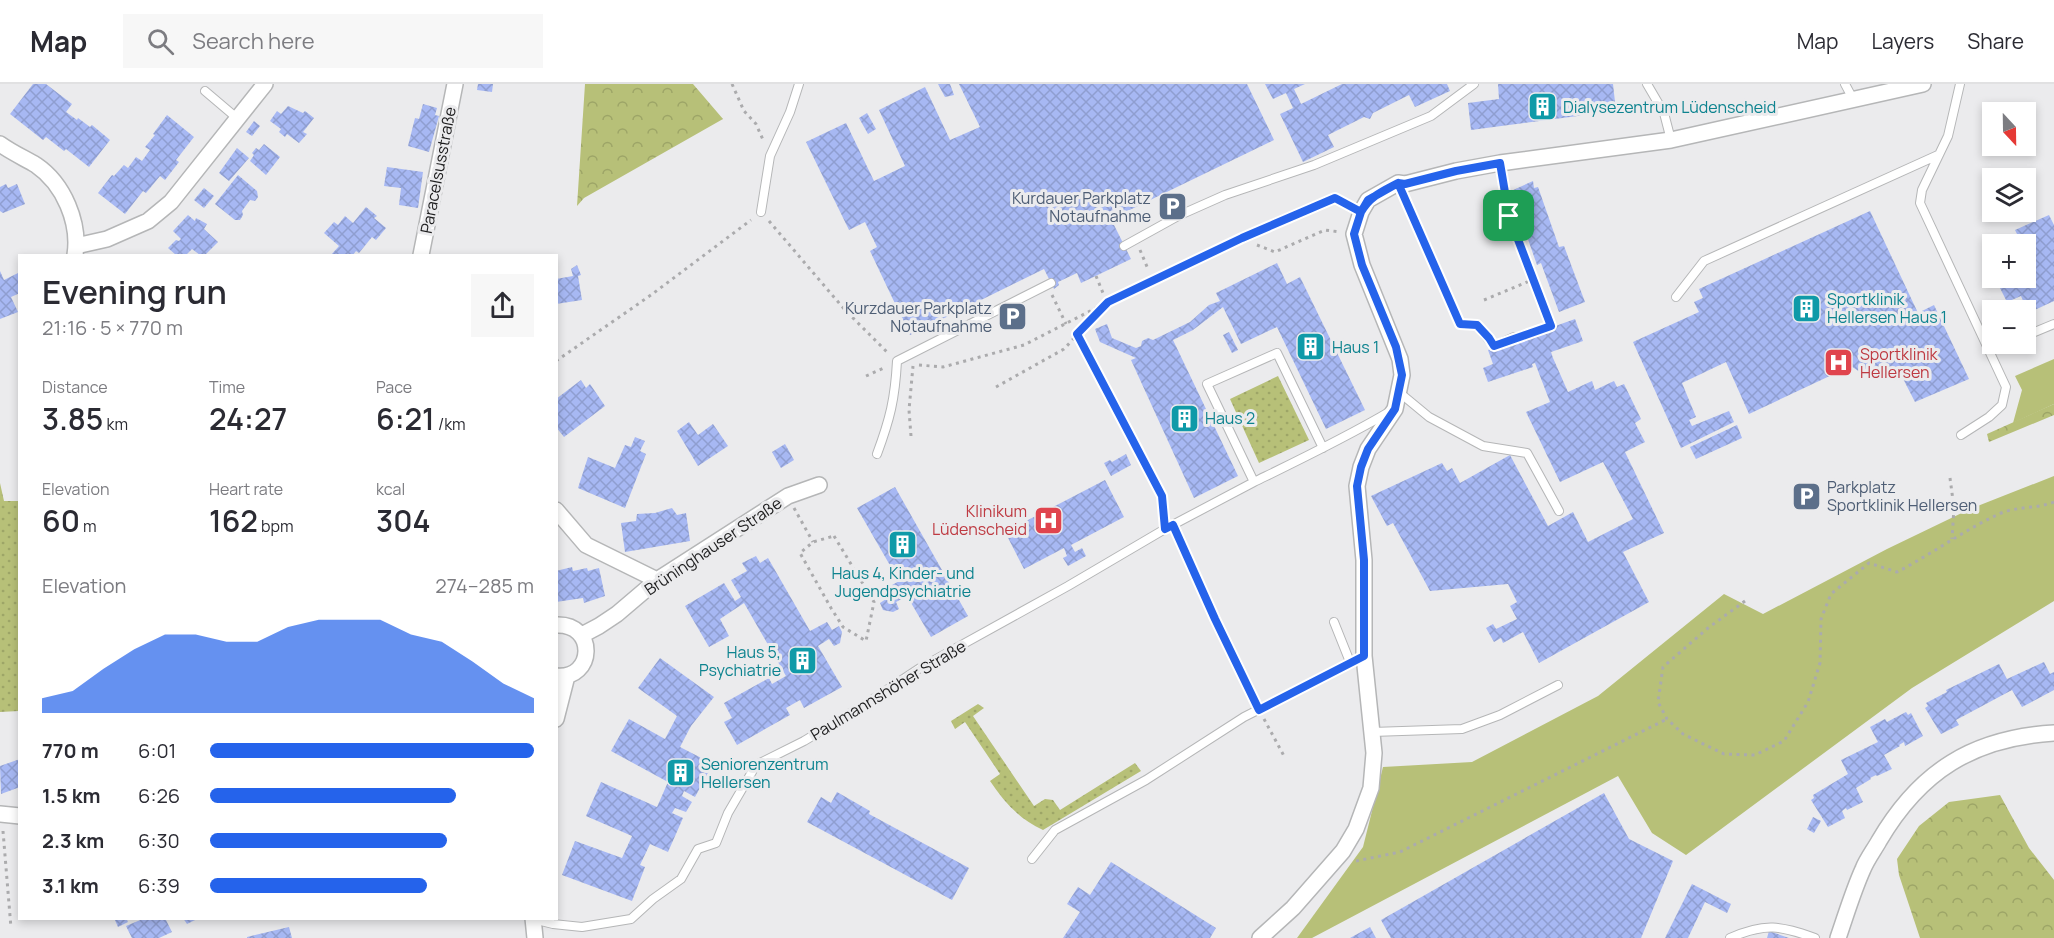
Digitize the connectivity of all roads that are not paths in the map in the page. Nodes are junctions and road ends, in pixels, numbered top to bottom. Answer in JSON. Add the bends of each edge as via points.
{"nodes":[{"id":1,"x":265,"y":84,"type":"edge"},
{"id":2,"x":455,"y":84,"type":"edge"},
{"id":3,"x":799,"y":84,"type":"edge"},
{"id":4,"x":1474,"y":84,"type":"edge"},
{"id":5,"x":1647,"y":84,"type":"edge"},
{"id":6,"x":1845,"y":84,"type":"edge"},
{"id":7,"x":1923,"y":84,"type":"edge"},
{"id":8,"x":1960,"y":84,"type":"edge"},
{"id":9,"x":205,"y":91,"type":"dead end"},
{"id":10,"x":1853,"y":99,"type":"junction"},
{"id":11,"x":238,"y":119,"type":"junction"},
{"id":12,"x":1671,"y":140,"type":"junction"},
{"id":13,"x":0,"y":144,"type":"edge"},
{"id":14,"x":1938,"y":155,"type":"junction"},
{"id":15,"x":1398,"y":183,"type":"junction"},
{"id":16,"x":761,"y":212,"type":"road end"},
{"id":17,"x":1361,"y":212,"type":"junction"},
{"id":18,"x":1124,"y":246,"type":"dead end"},
{"id":19,"x":75,"y":251,"type":"edge"},
{"id":20,"x":421,"y":254,"type":"edge"},
{"id":21,"x":1049,"y":285,"type":"road end"},
{"id":22,"x":1676,"y":297,"type":"dead end"},
{"id":23,"x":1108,"y":302,"type":"road end"},
{"id":24,"x":2054,"y":324,"type":"edge"},
{"id":25,"x":2036,"y":331,"type":"edge"},
{"id":26,"x":1982,"y":332,"type":"edge"},
{"id":27,"x":1514,"y":338,"type":"road end"},
{"id":28,"x":1992,"y":354,"type":"edge"},
{"id":29,"x":1400,"y":393,"type":"junction"},
{"id":30,"x":1395,"y":409,"type":"junction"},
{"id":31,"x":1960,"y":435,"type":"dead end"},
{"id":32,"x":1323,"y":448,"type":"junction"},
{"id":33,"x":877,"y":454,"type":"dead end"},
{"id":34,"x":1254,"y":482,"type":"junction"},
{"id":35,"x":819,"y":485,"type":"dead end"},
{"id":36,"x":1558,"y":512,"type":"dead end"},
{"id":37,"x":558,"y":513,"type":"edge"},
{"id":38,"x":657,"y":579,"type":"junction"},
{"id":39,"x":1334,"y":622,"type":"dead end"},
{"id":40,"x":558,"y":625,"type":"edge"},
{"id":41,"x":582,"y":635,"type":"junction"},
{"id":42,"x":1357,"y":659,"type":"junction"},
{"id":43,"x":562,"y":676,"type":"edge"},
{"id":44,"x":1558,"y":685,"type":"dead end"},
{"id":45,"x":558,"y":705,"type":"edge"},
{"id":46,"x":1372,"y":732,"type":"junction"},
{"id":47,"x":2054,"y":733,"type":"edge"},
{"id":48,"x":1,"y":814,"type":"edge"},
{"id":49,"x":18,"y":816,"type":"edge"},
{"id":50,"x":1032,"y":858,"type":"dead end"},
{"id":51,"x":533,"y":920,"type":"edge"},
{"id":52,"x":540,"y":920,"type":"edge"},
{"id":53,"x":535,"y":938,"type":"edge"},
{"id":54,"x":1260,"y":938,"type":"edge"},
{"id":55,"x":1730,"y":938,"type":"edge"},
{"id":56,"x":1815,"y":938,"type":"edge"},
{"id":57,"x":1838,"y":938,"type":"edge"}],
"edges":[{"from":1,"to":11,"type":"street"},
{"from":2,"to":20,"type":"street","name":"Paracelsusstraße"},
{"from":3,"to":16,"type":"lane","via":[[771,156]]},
{"from":4,"to":18,"type":"lane","via":[[1431,116],[1314,165],[1225,195]]},
{"from":5,"to":12,"type":"lane","via":[[1664,113]]},
{"from":6,"to":10,"type":"lane"},
{"from":7,"to":10,"type":"street"},
{"from":8,"to":14,"type":"lane"},
{"from":9,"to":11,"type":"lane"},
{"from":10,"to":12,"type":"street"},
{"from":11,"to":19,"type":"street","via":[[171,202],[148,221]]},
{"from":12,"to":15,"type":"street","via":[[1500,163]]},
{"from":13,"to":19,"type":"street","via":[[38,166],[56,185],[70,213]]},
{"from":14,"to":22,"type":"lane","via":[[1704,261]]},
{"from":14,"to":26,"type":"lane","via":[[1920,203]]},
{"from":15,"to":17,"type":"street","via":[[1368,200]]},
{"from":15,"to":27,"type":"lane","via":[[1460,324],[1477,325],[1494,346]]},
{"from":17,"to":23,"type":"lane","via":[[1335,198]]},
{"from":17,"to":29,"type":"street","via":[[1354,234],[1362,265],[1400,359]]},
{"from":21,"to":33,"type":"lane","via":[[897,361],[890,418]]},
{"from":24,"to":25,"type":"lane"},
{"from":28,"to":31,"type":"lane","via":[[2006,387],[2002,405]]},
{"from":29,"to":30,"type":"street"},
{"from":29,"to":36,"type":"lane","via":[[1429,417],[1484,446],[1527,453]]},
{"from":30,"to":32,"type":"lane","name":"Paulmannshöher Straße"},
{"from":30,"to":42,"type":"street","via":[[1368,449],[1357,486],[1364,560]]},
{"from":32,"to":34,"type":"lane","name":"Paulmannshöher Straße"},
{"from":32,"to":34,"type":"lane","via":[[1277,353],[1207,384]]},
{"from":34,"to":52,"type":"lane","name":"Paulmannshöher Straße","via":[[920,668],[867,704],[756,765],[728,813],[716,843],[698,849],[681,879],[631,919],[582,927]]},
{"from":35,"to":38,"type":"street","name":"Brüninghauser Straße","via":[[788,496]]},
{"from":37,"to":38,"type":"street","via":[[586,545]]},
{"from":38,"to":41,"type":"street","name":"Brüninghauser Straße","via":[[617,614]]},
{"from":39,"to":42,"type":"lane"},
{"from":40,"to":41,"type":"street","via":[[570,626]]},
{"from":41,"to":43,"type":"street","via":[[587,647],[585,660],[578,670]]},
{"from":42,"to":46,"type":"street"},
{"from":42,"to":50,"type":"lane","via":[[1244,717],[1146,780],[1055,831]]},
{"from":43,"to":45,"type":"street"},
{"from":44,"to":46,"type":"lane","via":[[1500,715],[1462,729]]},
{"from":46,"to":54,"type":"street","via":[[1371,788],[1356,829],[1328,869]]},
{"from":47,"to":57,"type":"street","via":[[2024,735],[1985,746],[1928,778],[1892,818],[1863,867]]},
{"from":48,"to":49,"type":"street"},
{"from":51,"to":53,"type":"street"},
{"from":55,"to":56,"type":"lane","via":[[1768,926]]}]}
